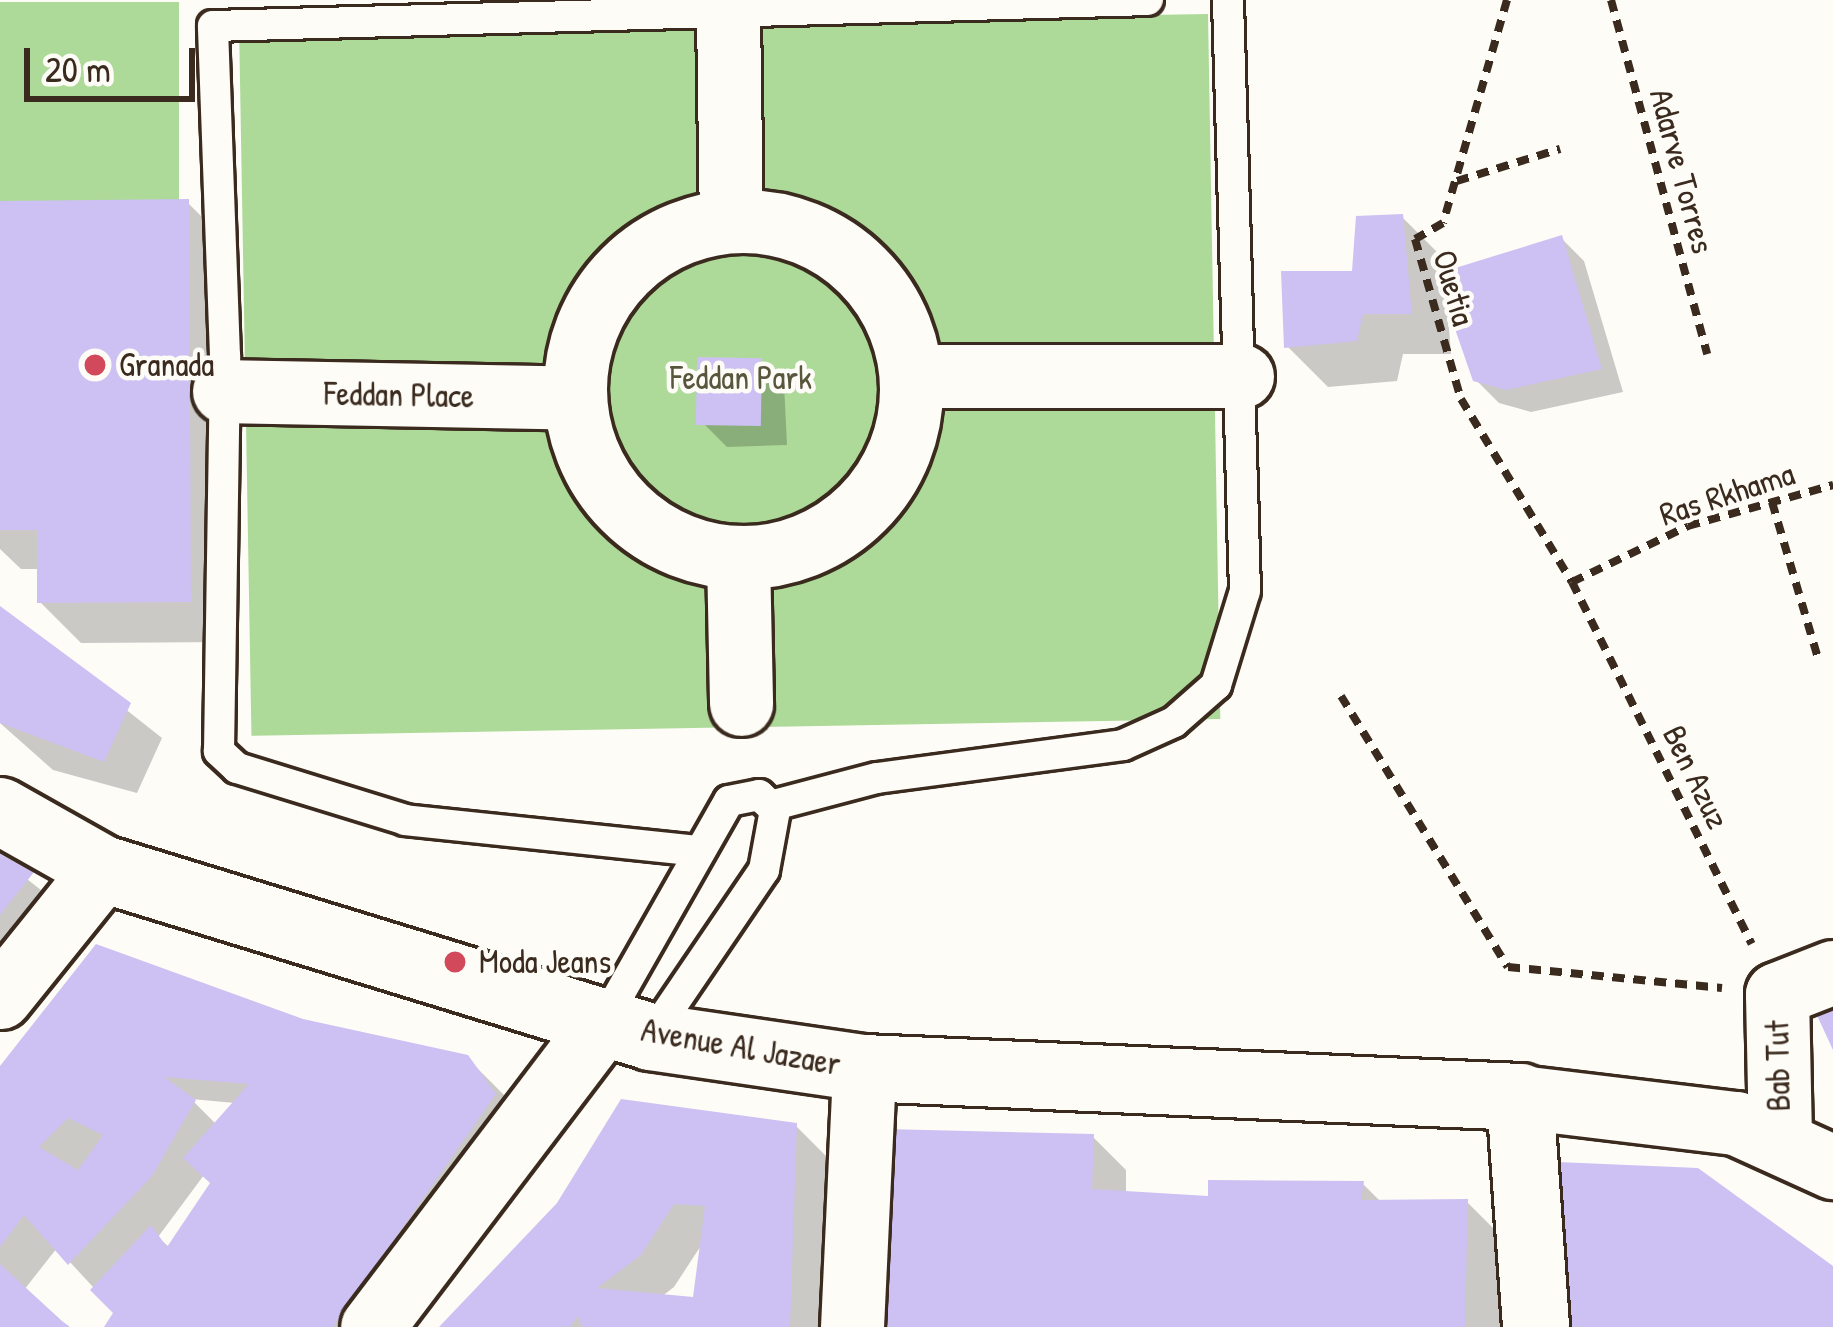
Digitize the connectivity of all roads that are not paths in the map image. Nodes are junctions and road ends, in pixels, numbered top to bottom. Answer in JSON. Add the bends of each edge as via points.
{"nodes":[{"id":1,"x":1148,"y":0,"type":"edge"},
{"id":2,"x":1228,"y":0,"type":"edge"},
{"id":3,"x":728,"y":10,"type":"junction"},
{"id":4,"x":731,"y":221,"type":"junction"},
{"id":5,"x":912,"y":376,"type":"junction"},
{"id":6,"x":1243,"y":376,"type":"junction"},
{"id":7,"x":224,"y":391,"type":"junction"},
{"id":8,"x":574,"y":398,"type":"junction"},
{"id":9,"x":738,"y":557,"type":"junction"},
{"id":10,"x":741,"y":704,"type":"dead end"},
{"id":11,"x":774,"y":805,"type":"junction"},
{"id":12,"x":0,"y":811,"type":"edge"},
{"id":13,"x":699,"y":850,"type":"junction"},
{"id":14,"x":103,"y":869,"type":"junction"},
{"id":15,"x":1805,"y":983,"type":"edge"},
{"id":16,"x":0,"y":997,"type":"edge"},
{"id":17,"x":627,"y":1029,"type":"junction"},
{"id":18,"x":864,"y":1068,"type":"junction"},
{"id":19,"x":1520,"y":1097,"type":"junction"},
{"id":20,"x":1806,"y":1153,"type":"edge"},
{"id":21,"x":372,"y":1327,"type":"edge"},
{"id":22,"x":851,"y":1327,"type":"edge"},
{"id":23,"x":1536,"y":1327,"type":"edge"}],
"edges":[{"from":1,"to":3,"type":"lane"},
{"from":2,"to":6,"type":"lane"},
{"from":3,"to":4,"type":"street"},
{"from":3,"to":7,"type":"lane","via":[[213,26]]},
{"from":4,"to":5,"type":"street","via":[[783,225],[873,280]]},
{"from":4,"to":8,"type":"street","via":[[665,242],[600,298]]},
{"from":5,"to":6,"type":"street"},
{"from":5,"to":9,"type":"street","via":[[891,466],[845,524],[794,550]]},
{"from":6,"to":11,"type":"lane","via":[[1245,590],[1227,663],[1204,700],[1123,745],[877,778]]},
{"from":7,"to":8,"type":"street","name":"Feddan Place"},
{"from":7,"to":13,"type":"lane","via":[[219,751],[237,768],[406,820]]},
{"from":8,"to":9,"type":"street","via":[[584,447],[644,526]]},
{"from":9,"to":10,"type":"street"},
{"from":11,"to":13,"type":"lane","via":[[752,794],[729,801]]},
{"from":11,"to":17,"type":"lane","via":[[752,895]]},
{"from":12,"to":14,"type":"main road","name":"Avenue Al Jazaer"},
{"from":13,"to":17,"type":"lane"},
{"from":14,"to":16,"type":"street"},
{"from":14,"to":17,"type":"main road","name":"Avenue Al Jazaer"},
{"from":15,"to":20,"type":"street","name":"Bab Tut"},
{"from":17,"to":18,"type":"main road","name":"Avenue Al Jazaer"},
{"from":17,"to":21,"type":"street","via":[[568,1079]]},
{"from":18,"to":19,"type":"main road","name":"Avenue Al Jazaer"},
{"from":18,"to":22,"type":"street"},
{"from":19,"to":20,"type":"street","via":[[1697,1117]]},
{"from":19,"to":23,"type":"main road"}]}
